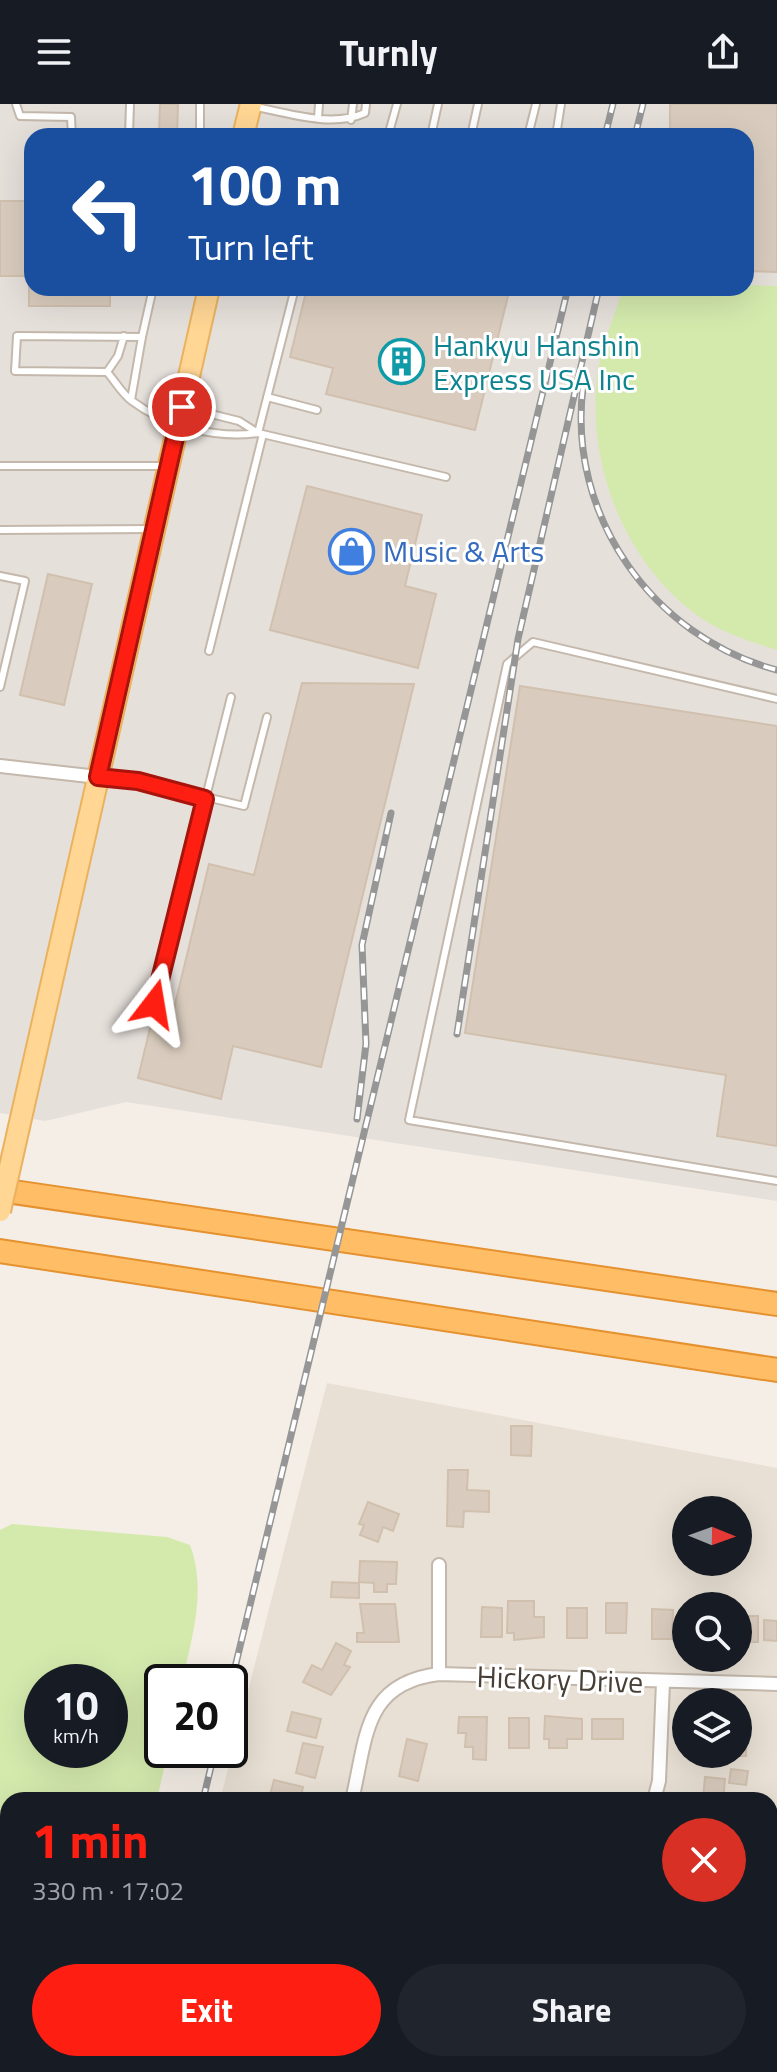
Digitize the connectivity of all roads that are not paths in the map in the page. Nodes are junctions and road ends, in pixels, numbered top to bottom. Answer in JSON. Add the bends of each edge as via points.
{"nodes":[{"id":1,"x":16,"y":104,"type":"edge"},
{"id":2,"x":130,"y":104,"type":"edge"},
{"id":3,"x":200,"y":104,"type":"edge"},
{"id":4,"x":299,"y":104,"type":"edge"},
{"id":5,"x":319,"y":104,"type":"edge"},
{"id":6,"x":353,"y":104,"type":"edge"},
{"id":7,"x":366,"y":104,"type":"edge"},
{"id":8,"x":397,"y":104,"type":"edge"},
{"id":9,"x":438,"y":104,"type":"edge"},
{"id":10,"x":478,"y":104,"type":"edge"},
{"id":11,"x":536,"y":104,"type":"edge"},
{"id":12,"x":561,"y":104,"type":"edge"},
{"id":13,"x":250,"y":105,"type":"edge"},
{"id":14,"x":296,"y":115,"type":"junction"},
{"id":15,"x":318,"y":118,"type":"junction"},
{"id":16,"x":351,"y":120,"type":"junction"},
{"id":17,"x":72,"y":128,"type":"edge"},
{"id":18,"x":129,"y":128,"type":"edge"},
{"id":19,"x":200,"y":128,"type":"edge"},
{"id":20,"x":245,"y":128,"type":"edge"},
{"id":21,"x":390,"y":128,"type":"edge"},
{"id":22,"x":433,"y":128,"type":"edge"},
{"id":23,"x":473,"y":128,"type":"edge"},
{"id":24,"x":530,"y":128,"type":"edge"},
{"id":25,"x":557,"y":128,"type":"edge"},
{"id":26,"x":151,"y":296,"type":"edge"},
{"id":27,"x":207,"y":296,"type":"edge"},
{"id":28,"x":293,"y":296,"type":"edge"},
{"id":29,"x":124,"y":336,"type":"junction"},
{"id":30,"x":142,"y":337,"type":"junction"},
{"id":31,"x":107,"y":372,"type":"junction"},
{"id":32,"x":267,"y":397,"type":"junction"},
{"id":33,"x":131,"y":400,"type":"junction"},
{"id":34,"x":317,"y":410,"type":"dead end"},
{"id":35,"x":180,"y":416,"type":"junction"},
{"id":36,"x":260,"y":434,"type":"junction"},
{"id":37,"x":0,"y":466,"type":"edge"},
{"id":38,"x":169,"y":466,"type":"junction"},
{"id":39,"x":446,"y":477,"type":"dead end"},
{"id":40,"x":155,"y":529,"type":"junction"},
{"id":41,"x":0,"y":530,"type":"edge"},
{"id":42,"x":0,"y":576,"type":"edge"},
{"id":43,"x":0,"y":646,"type":"edge"},
{"id":44,"x":10,"y":648,"type":"junction"},
{"id":45,"x":209,"y":651,"type":"dead end"},
{"id":46,"x":0,"y":687,"type":"edge"},
{"id":47,"x":231,"y":697,"type":"dead end"},
{"id":48,"x":777,"y":699,"type":"edge"},
{"id":49,"x":267,"y":717,"type":"dead end"},
{"id":50,"x":0,"y":766,"type":"edge"},
{"id":51,"x":98,"y":777,"type":"junction"},
{"id":52,"x":205,"y":799,"type":"junction"},
{"id":53,"x":154,"y":1004,"type":"dead end"},
{"id":54,"x":0,"y":1181,"type":"edge"},
{"id":55,"x":777,"y":1181,"type":"edge"},
{"id":56,"x":0,"y":1190,"type":"edge"},
{"id":57,"x":99,"y":1203,"type":"junction"},
{"id":58,"x":0,"y":1211,"type":"edge"},
{"id":59,"x":0,"y":1251,"type":"edge"},
{"id":60,"x":777,"y":1304,"type":"edge"},
{"id":61,"x":777,"y":1372,"type":"edge"},
{"id":62,"x":439,"y":1565,"type":"dead end"},
{"id":63,"x":439,"y":1674,"type":"junction"},
{"id":64,"x":663,"y":1682,"type":"junction"},
{"id":65,"x":777,"y":1684,"type":"edge"},
{"id":66,"x":354,"y":1792,"type":"edge"},
{"id":67,"x":656,"y":1792,"type":"edge"},
{"id":68,"x":277,"y":2072,"type":"edge"},
{"id":69,"x":285,"y":2072,"type":"edge"}],
"edges":[{"from":1,"to":17,"type":"lane","via":[[20,116],[71,117]]},
{"from":2,"to":18,"type":"lane"},
{"from":3,"to":19,"type":"lane"},
{"from":4,"to":14,"type":"lane"},
{"from":5,"to":15,"type":"lane"},
{"from":6,"to":16,"type":"lane"},
{"from":7,"to":16,"type":"lane","via":[[365,113]]},
{"from":8,"to":21,"type":"lane"},
{"from":9,"to":22,"type":"lane"},
{"from":10,"to":23,"type":"lane"},
{"from":11,"to":24,"type":"lane"},
{"from":12,"to":25,"type":"lane"},
{"from":13,"to":14,"type":"lane"},
{"from":13,"to":20,"type":"main road"},
{"from":14,"to":15,"type":"lane"},
{"from":15,"to":16,"type":"lane"},
{"from":26,"to":30,"type":"lane"},
{"from":27,"to":35,"type":"main road"},
{"from":28,"to":32,"type":"lane"},
{"from":29,"to":30,"type":"lane"},
{"from":29,"to":31,"type":"lane"},
{"from":29,"to":31,"type":"lane","via":[[17,336],[15,371]]},
{"from":30,"to":33,"type":"lane"},
{"from":31,"to":33,"type":"lane"},
{"from":32,"to":34,"type":"lane"},
{"from":32,"to":36,"type":"lane"},
{"from":33,"to":35,"type":"lane"},
{"from":35,"to":36,"type":"lane","via":[[235,436]]},
{"from":35,"to":36,"type":"lane","via":[[239,421]]},
{"from":35,"to":38,"type":"main road"},
{"from":36,"to":39,"type":"lane"},
{"from":36,"to":45,"type":"lane"},
{"from":37,"to":38,"type":"lane"},
{"from":38,"to":40,"type":"main road"},
{"from":40,"to":41,"type":"lane"},
{"from":40,"to":51,"type":"main road"},
{"from":42,"to":44,"type":"lane","via":[[25,581]]},
{"from":43,"to":44,"type":"lane"},
{"from":44,"to":46,"type":"lane"},
{"from":47,"to":52,"type":"lane"},
{"from":48,"to":55,"type":"lane","via":[[533,642],[507,664],[409,1120]]},
{"from":49,"to":52,"type":"lane","via":[[244,806]]},
{"from":50,"to":51,"type":"street"},
{"from":51,"to":52,"type":"lane","via":[[138,781]]},
{"from":51,"to":58,"type":"main road","bridge":true},
{"from":52,"to":53,"type":"lane"},
{"from":54,"to":57,"type":"highway"},
{"from":56,"to":57,"type":"highway"},
{"from":57,"to":60,"type":"highway"},
{"from":59,"to":61,"type":"highway"},
{"from":62,"to":63,"type":"street"},
{"from":63,"to":64,"type":"street","name":"Hickory Drive"},
{"from":63,"to":66,"type":"street","name":"Hickory Drive","via":[[409,1680],[382,1699]]},
{"from":64,"to":65,"type":"street","name":"Hickory Drive"},
{"from":64,"to":67,"type":"street"},
{"from":68,"to":69,"type":"street"}]}
